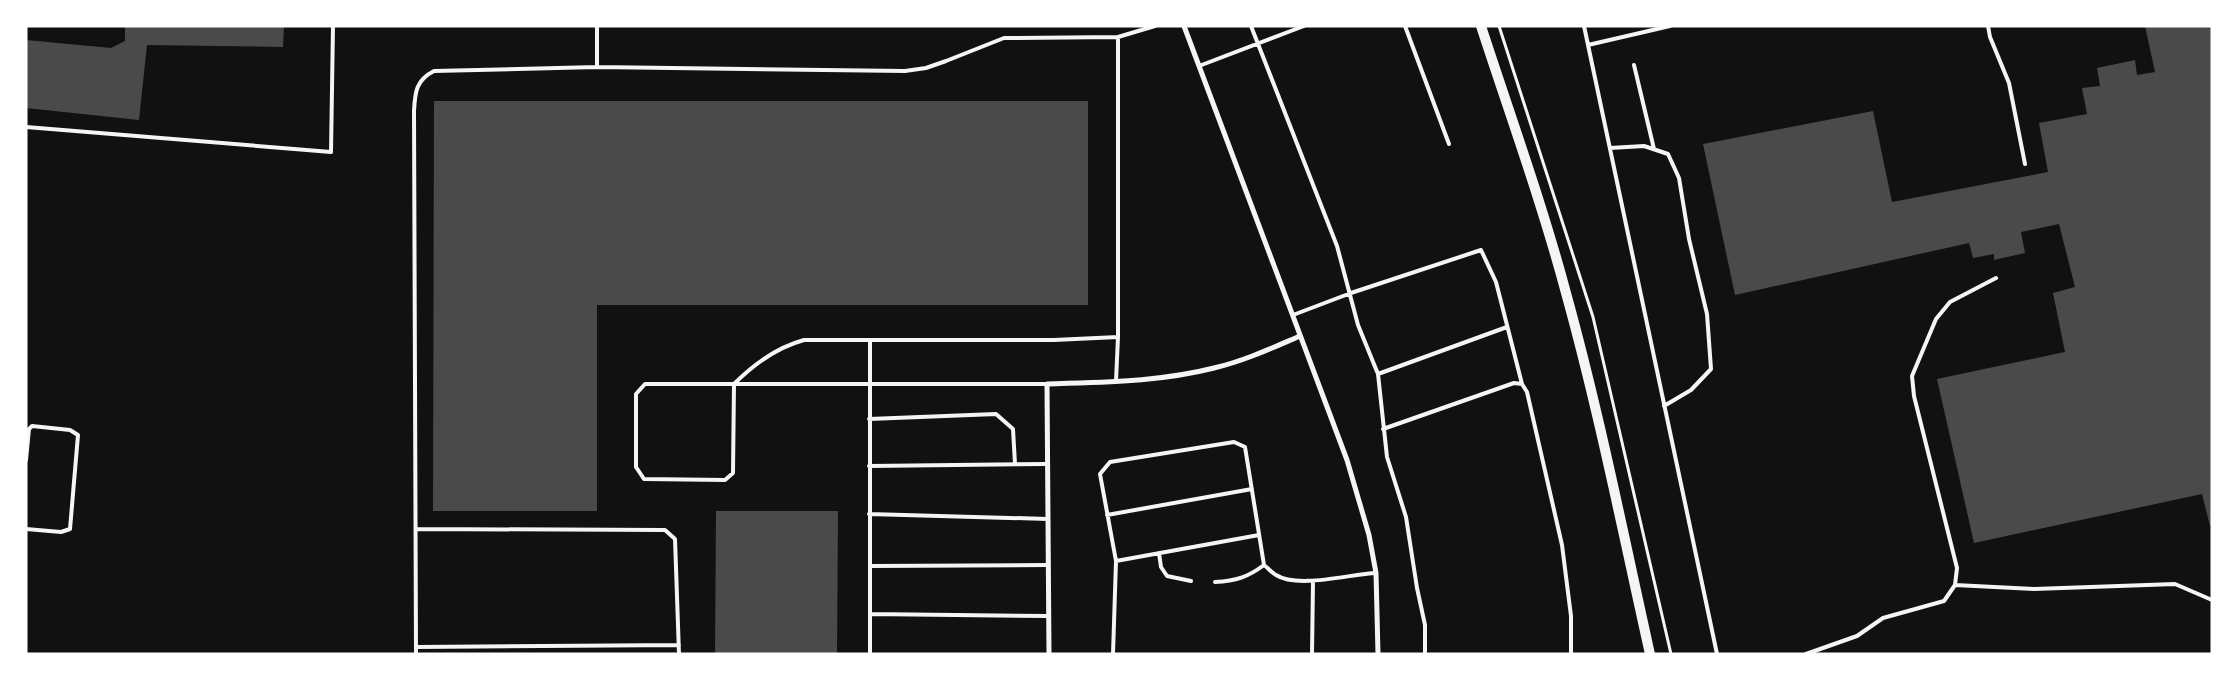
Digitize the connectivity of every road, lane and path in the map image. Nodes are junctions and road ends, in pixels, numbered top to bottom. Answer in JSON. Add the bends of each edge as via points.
{"nodes":[{"id":1,"x":333,"y":26,"type":"edge"},
{"id":2,"x":598,"y":26,"type":"edge"},
{"id":3,"x":1155,"y":26,"type":"edge"},
{"id":4,"x":1184,"y":26,"type":"edge"},
{"id":5,"x":1251,"y":26,"type":"edge"},
{"id":6,"x":1304,"y":26,"type":"edge"},
{"id":7,"x":1405,"y":26,"type":"edge"},
{"id":8,"x":1481,"y":26,"type":"edge"},
{"id":9,"x":1584,"y":26,"type":"edge"},
{"id":10,"x":1670,"y":26,"type":"edge"},
{"id":11,"x":1988,"y":26,"type":"edge"},
{"id":12,"x":1118,"y":37,"type":"junction"},
{"id":13,"x":1258,"y":44,"type":"junction"},
{"id":14,"x":1588,"y":45,"type":"junction"},
{"id":15,"x":1634,"y":65,"type":"dead end"},
{"id":16,"x":1199,"y":66,"type":"junction"},
{"id":17,"x":598,"y":67,"type":"junction"},
{"id":18,"x":26,"y":127,"type":"edge"},
{"id":19,"x":1449,"y":144,"type":"dead end"},
{"id":20,"x":1610,"y":148,"type":"junction"},
{"id":21,"x":1654,"y":149,"type":"junction"},
{"id":22,"x":2024,"y":164,"type":"dead end"},
{"id":23,"x":1996,"y":278,"type":"dead end"},
{"id":24,"x":1351,"y":293,"type":"junction"},
{"id":25,"x":1292,"y":315,"type":"junction"},
{"id":26,"x":1507,"y":327,"type":"junction"},
{"id":27,"x":1300,"y":336,"type":"junction"},
{"id":28,"x":1118,"y":337,"type":"junction"},
{"id":29,"x":870,"y":340,"type":"junction"},
{"id":30,"x":1378,"y":374,"type":"junction"},
{"id":31,"x":1116,"y":381,"type":"junction"},
{"id":32,"x":734,"y":384,"type":"junction"},
{"id":33,"x":869,"y":384,"type":"junction"},
{"id":34,"x":1046,"y":384,"type":"junction"},
{"id":35,"x":1522,"y":384,"type":"junction"},
{"id":36,"x":1664,"y":406,"type":"junction"},
{"id":37,"x":869,"y":418,"type":"junction"},
{"id":38,"x":1383,"y":429,"type":"junction"},
{"id":39,"x":26,"y":460,"type":"edge"},
{"id":40,"x":1014,"y":464,"type":"junction"},
{"id":41,"x":1047,"y":464,"type":"junction"},
{"id":42,"x":869,"y":466,"type":"junction"},
{"id":43,"x":1252,"y":489,"type":"junction"},
{"id":44,"x":869,"y":514,"type":"junction"},
{"id":45,"x":1108,"y":515,"type":"junction"},
{"id":46,"x":1048,"y":519,"type":"junction"},
{"id":47,"x":416,"y":529,"type":"junction"},
{"id":48,"x":26,"y":530,"type":"edge"},
{"id":49,"x":1259,"y":535,"type":"junction"},
{"id":50,"x":1159,"y":553,"type":"junction"},
{"id":51,"x":1116,"y":561,"type":"junction"},
{"id":52,"x":1048,"y":565,"type":"junction"},
{"id":53,"x":1264,"y":565,"type":"junction"},
{"id":54,"x":870,"y":566,"type":"junction"},
{"id":55,"x":1376,"y":573,"type":"junction"},
{"id":56,"x":1191,"y":581,"type":"dead end"},
{"id":57,"x":1312,"y":581,"type":"junction"},
{"id":58,"x":1215,"y":582,"type":"dead end"},
{"id":59,"x":1955,"y":585,"type":"junction"},
{"id":60,"x":2212,"y":600,"type":"edge"},
{"id":61,"x":870,"y":614,"type":"junction"},
{"id":62,"x":1049,"y":616,"type":"junction"},
{"id":63,"x":679,"y":645,"type":"junction"},
{"id":64,"x":416,"y":647,"type":"junction"},
{"id":65,"x":416,"y":654,"type":"edge"},
{"id":66,"x":679,"y":654,"type":"edge"},
{"id":67,"x":870,"y":654,"type":"edge"},
{"id":68,"x":1049,"y":654,"type":"edge"},
{"id":69,"x":1113,"y":654,"type":"edge"},
{"id":70,"x":1312,"y":654,"type":"edge"},
{"id":71,"x":1378,"y":654,"type":"edge"},
{"id":72,"x":1425,"y":654,"type":"edge"},
{"id":73,"x":1570,"y":654,"type":"edge"},
{"id":74,"x":1650,"y":654,"type":"edge"},
{"id":75,"x":1717,"y":654,"type":"edge"},
{"id":76,"x":1806,"y":654,"type":"edge"}],
"edges":[{"from":1,"to":18,"type":"lane","via":[[331,152]]},
{"from":2,"to":17,"type":"lane"},
{"from":3,"to":12,"type":"lane"},
{"from":4,"to":16,"type":"street"},
{"from":5,"to":13,"type":"lane"},
{"from":6,"to":13,"type":"lane"},
{"from":7,"to":19,"type":"lane"},
{"from":8,"to":74,"type":"main road","via":[[1566,292]]},
{"from":9,"to":14,"type":"lane"},
{"from":10,"to":14,"type":"lane"},
{"from":11,"to":22,"type":"lane","via":[[2009,84]]},
{"from":12,"to":17,"type":"lane","via":[[1004,38],[926,68],[905,71]]},
{"from":12,"to":28,"type":"lane"},
{"from":13,"to":16,"type":"lane"},
{"from":13,"to":24,"type":"lane","via":[[1337,246]]},
{"from":14,"to":20,"type":"lane"},
{"from":15,"to":21,"type":"lane"},
{"from":16,"to":25,"type":"street"},
{"from":17,"to":47,"type":"lane","via":[[434,71],[418,82],[414,111]]},
{"from":20,"to":21,"type":"lane","via":[[1644,146]]},
{"from":20,"to":36,"type":"lane"},
{"from":21,"to":36,"type":"lane","via":[[1668,154],[1678,178],[1688,239],[1707,314],[1711,369],[1691,390]]},
{"from":23,"to":59,"type":"lane","via":[[1950,302],[1936,319],[1912,376],[1914,396],[1956,568]]},
{"from":24,"to":25,"type":"lane"},
{"from":24,"to":26,"type":"lane","via":[[1481,250],[1496,282]]},
{"from":24,"to":30,"type":"lane","via":[[1358,325]]},
{"from":25,"to":27,"type":"street"},
{"from":26,"to":30,"type":"lane"},
{"from":26,"to":35,"type":"lane"},
{"from":27,"to":31,"type":"street","via":[[1249,358],[1215,368],[1178,376]]},
{"from":27,"to":55,"type":"street","via":[[1347,460],[1369,534]]},
{"from":28,"to":29,"type":"lane"},
{"from":28,"to":31,"type":"lane"},
{"from":29,"to":32,"type":"lane","via":[[799,341],[749,369]]},
{"from":29,"to":33,"type":"lane"},
{"from":30,"to":38,"type":"lane"},
{"from":31,"to":34,"type":"street"},
{"from":32,"to":32,"type":"lane","via":[[645,384],[636,394],[636,467],[644,479],[725,480],[733,473]]},
{"from":32,"to":33,"type":"lane"},
{"from":33,"to":34,"type":"lane"},
{"from":33,"to":37,"type":"lane"},
{"from":34,"to":41,"type":"street"},
{"from":35,"to":38,"type":"lane","via":[[1514,383]]},
{"from":35,"to":73,"type":"lane","via":[[1527,392],[1562,545],[1571,616]]},
{"from":36,"to":75,"type":"lane"},
{"from":37,"to":40,"type":"lane","via":[[996,414],[1013,429]]},
{"from":37,"to":42,"type":"lane"},
{"from":38,"to":72,"type":"lane","via":[[1387,457],[1406,517],[1425,625]]},
{"from":39,"to":48,"type":"lane","via":[[32,426],[70,430],[78,435],[70,529],[61,532]]},
{"from":40,"to":41,"type":"lane"},
{"from":40,"to":42,"type":"lane"},
{"from":41,"to":46,"type":"street"},
{"from":42,"to":44,"type":"lane"},
{"from":43,"to":45,"type":"lane"},
{"from":43,"to":45,"type":"lane","via":[[1245,447],[1234,442],[1110,462],[1100,474]]},
{"from":43,"to":49,"type":"lane"},
{"from":44,"to":46,"type":"lane"},
{"from":44,"to":54,"type":"lane"},
{"from":45,"to":51,"type":"lane"},
{"from":46,"to":52,"type":"street"},
{"from":47,"to":63,"type":"lane","via":[[665,530],[675,539]]},
{"from":47,"to":64,"type":"lane"},
{"from":49,"to":50,"type":"lane"},
{"from":49,"to":53,"type":"lane"},
{"from":50,"to":51,"type":"lane"},
{"from":50,"to":56,"type":"lane","via":[[1167,576]]},
{"from":51,"to":69,"type":"lane"},
{"from":52,"to":54,"type":"lane"},
{"from":52,"to":62,"type":"street"},
{"from":53,"to":57,"type":"lane","via":[[1277,576],[1292,581]]},
{"from":53,"to":58,"type":"lane","via":[[1249,576]]},
{"from":54,"to":61,"type":"lane"},
{"from":55,"to":57,"type":"lane"},
{"from":55,"to":71,"type":"street"},
{"from":57,"to":70,"type":"lane"},
{"from":59,"to":60,"type":"lane","via":[[2034,589],[2175,584]]},
{"from":59,"to":76,"type":"lane","via":[[1944,601],[1883,618],[1857,636]]},
{"from":61,"to":62,"type":"lane"},
{"from":61,"to":67,"type":"lane"},
{"from":62,"to":68,"type":"street"},
{"from":63,"to":64,"type":"lane"},
{"from":63,"to":66,"type":"lane"},
{"from":64,"to":65,"type":"lane"}]}
